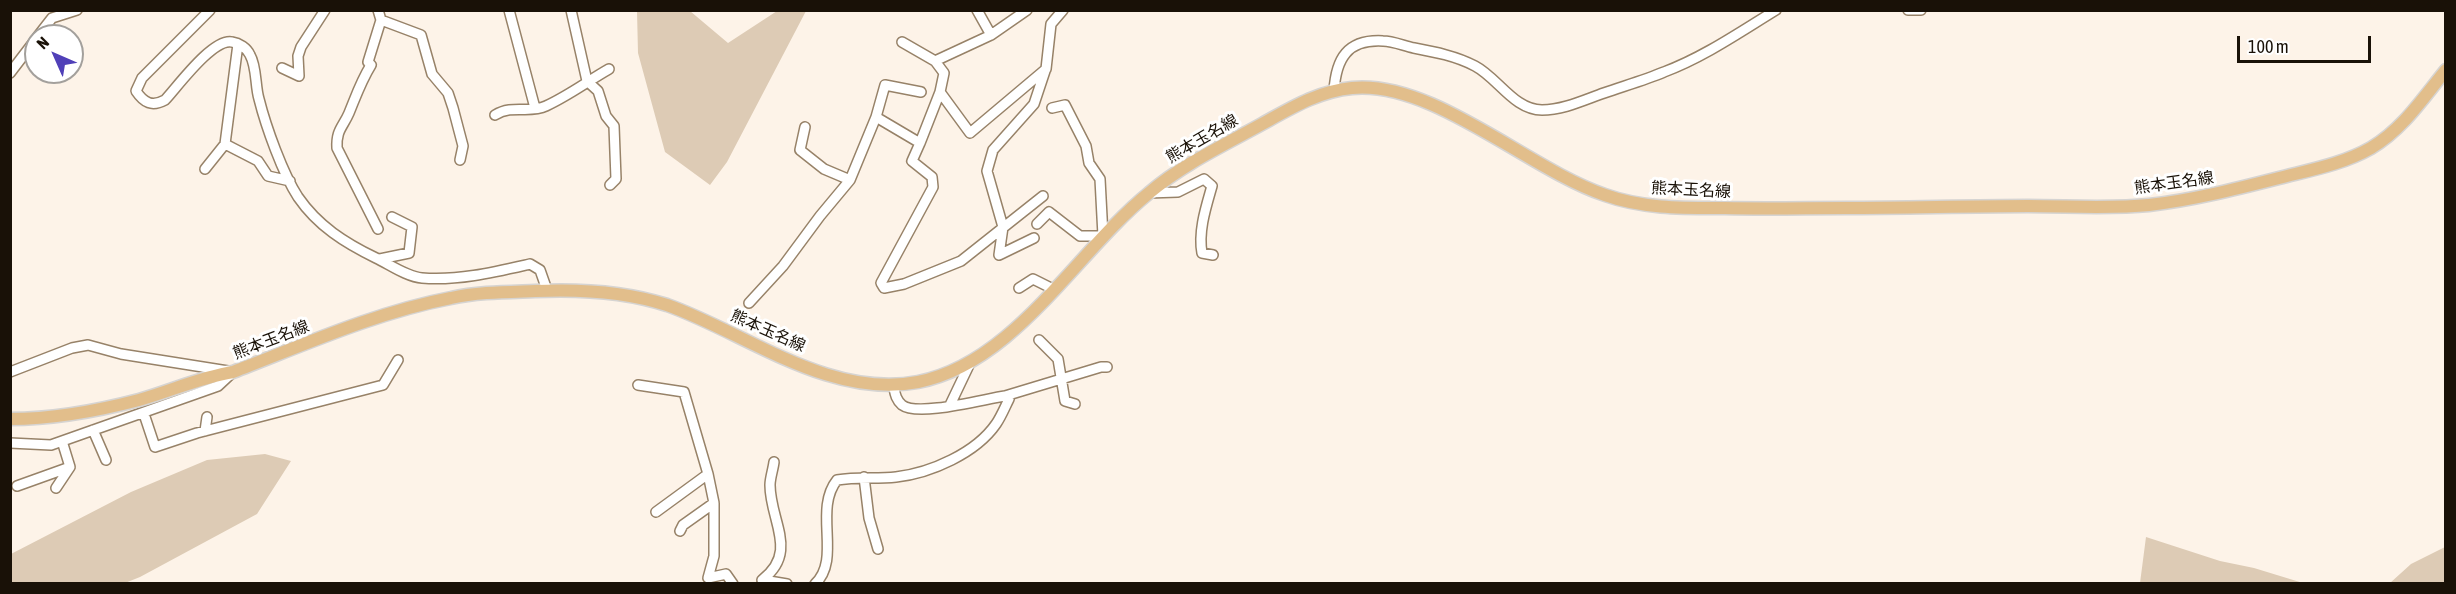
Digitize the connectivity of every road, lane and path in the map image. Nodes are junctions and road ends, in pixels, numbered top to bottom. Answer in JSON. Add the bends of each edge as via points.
{"nodes":[{"id":1,"x":77,"y":10,"type":"edge"},
{"id":2,"x":210,"y":10,"type":"edge"},
{"id":3,"x":325,"y":10,"type":"edge"},
{"id":4,"x":509,"y":10,"type":"edge"},
{"id":5,"x":571,"y":10,"type":"edge"},
{"id":6,"x":977,"y":10,"type":"edge"},
{"id":7,"x":1027,"y":10,"type":"edge"},
{"id":8,"x":1063,"y":10,"type":"edge"},
{"id":9,"x":1776,"y":10,"type":"edge"},
{"id":10,"x":1908,"y":10,"type":"edge"},
{"id":11,"x":1921,"y":10,"type":"edge"},
{"id":12,"x":380,"y":15,"type":"edge"},
{"id":13,"x":47,"y":24,"type":"edge"},
{"id":14,"x":991,"y":35,"type":"junction"},
{"id":15,"x":902,"y":42,"type":"dead end"},
{"id":16,"x":238,"y":44,"type":"junction"},
{"id":17,"x":24,"y":54,"type":"edge"},
{"id":18,"x":935,"y":61,"type":"junction"},
{"id":19,"x":282,"y":68,"type":"dead end"},
{"id":20,"x":609,"y":69,"type":"dead end"},
{"id":21,"x":1046,"y":69,"type":"junction"},
{"id":22,"x":2445,"y":70,"type":"edge"},
{"id":23,"x":10,"y":73,"type":"edge"},
{"id":24,"x":587,"y":81,"type":"junction"},
{"id":25,"x":1334,"y":91,"type":"junction"},
{"id":26,"x":921,"y":92,"type":"dead end"},
{"id":27,"x":940,"y":92,"type":"junction"},
{"id":28,"x":534,"y":108,"type":"junction"},
{"id":29,"x":1052,"y":108,"type":"dead end"},
{"id":30,"x":495,"y":115,"type":"dead end"},
{"id":31,"x":876,"y":117,"type":"junction"},
{"id":32,"x":805,"y":127,"type":"dead end"},
{"id":33,"x":920,"y":143,"type":"junction"},
{"id":34,"x":225,"y":144,"type":"junction"},
{"id":35,"x":460,"y":159,"type":"dead end"},
{"id":36,"x":206,"y":169,"type":"dead end"},
{"id":37,"x":850,"y":180,"type":"junction"},
{"id":38,"x":290,"y":182,"type":"junction"},
{"id":39,"x":610,"y":185,"type":"dead end"},
{"id":40,"x":1148,"y":193,"type":"junction"},
{"id":41,"x":1043,"y":196,"type":"dead end"},
{"id":42,"x":392,"y":217,"type":"dead end"},
{"id":43,"x":1037,"y":224,"type":"dead end"},
{"id":44,"x":1003,"y":227,"type":"junction"},
{"id":45,"x":378,"y":229,"type":"dead end"},
{"id":46,"x":1103,"y":236,"type":"junction"},
{"id":47,"x":1034,"y":238,"type":"dead end"},
{"id":48,"x":1212,"y":255,"type":"dead end"},
{"id":49,"x":380,"y":259,"type":"junction"},
{"id":50,"x":1019,"y":288,"type":"dead end"},
{"id":51,"x":1053,"y":289,"type":"junction"},
{"id":52,"x":547,"y":290,"type":"junction"},
{"id":53,"x":749,"y":303,"type":"dead end"},
{"id":54,"x":1039,"y":340,"type":"dead end"},
{"id":55,"x":398,"y":360,"type":"dead end"},
{"id":56,"x":971,"y":362,"type":"junction"},
{"id":57,"x":1107,"y":367,"type":"dead end"},
{"id":58,"x":10,"y":372,"type":"edge"},
{"id":59,"x":233,"y":372,"type":"junction"},
{"id":60,"x":1062,"y":378,"type":"junction"},
{"id":61,"x":893,"y":384,"type":"junction"},
{"id":62,"x":638,"y":385,"type":"dead end"},
{"id":63,"x":1005,"y":396,"type":"junction"},
{"id":64,"x":1075,"y":404,"type":"dead end"},
{"id":65,"x":950,"y":405,"type":"junction"},
{"id":66,"x":144,"y":414,"type":"junction"},
{"id":67,"x":207,"y":417,"type":"dead end"},
{"id":68,"x":10,"y":419,"type":"edge"},
{"id":69,"x":93,"y":430,"type":"junction"},
{"id":70,"x":205,"y":431,"type":"junction"},
{"id":71,"x":62,"y":441,"type":"junction"},
{"id":72,"x":10,"y":443,"type":"edge"},
{"id":73,"x":106,"y":460,"type":"dead end"},
{"id":74,"x":774,"y":462,"type":"dead end"},
{"id":75,"x":70,"y":467,"type":"junction"},
{"id":76,"x":708,"y":474,"type":"junction"},
{"id":77,"x":864,"y":477,"type":"junction"},
{"id":78,"x":17,"y":486,"type":"dead end"},
{"id":79,"x":56,"y":488,"type":"dead end"},
{"id":80,"x":714,"y":503,"type":"junction"},
{"id":81,"x":656,"y":512,"type":"dead end"},
{"id":82,"x":680,"y":531,"type":"dead end"},
{"id":83,"x":878,"y":549,"type":"dead end"},
{"id":84,"x":708,"y":578,"type":"junction"},
{"id":85,"x":723,"y":580,"type":"edge"},
{"id":86,"x":760,"y":582,"type":"edge"},
{"id":87,"x":698,"y":584,"type":"edge"},
{"id":88,"x":733,"y":584,"type":"edge"},
{"id":89,"x":787,"y":584,"type":"edge"},
{"id":90,"x":815,"y":584,"type":"edge"}],
"edges":[{"from":1,"to":13,"type":"street","via":[[52,18]]},
{"from":2,"to":16,"type":"street","via":[[142,78],[136,91],[141,99],[158,104],[221,43]]},
{"from":3,"to":19,"type":"street","via":[[301,47],[299,76]]},
{"from":4,"to":28,"type":"street"},
{"from":5,"to":24,"type":"street"},
{"from":6,"to":14,"type":"street"},
{"from":7,"to":14,"type":"street"},
{"from":8,"to":21,"type":"street","via":[[1051,24]]},
{"from":9,"to":25,"type":"street","via":[[1665,72],[1571,105],[1541,110],[1527,107],[1485,72],[1452,55],[1385,40],[1368,41],[1347,51],[1339,60]]},
{"from":10,"to":11,"type":"street"},
{"from":12,"to":35,"type":"street","via":[[421,35],[432,74],[448,93],[453,108],[463,146]]},
{"from":12,"to":45,"type":"street","via":[[368,62],[371,65],[360,81],[337,137],[337,148]]},
{"from":14,"to":18,"type":"street"},
{"from":15,"to":18,"type":"street"},
{"from":16,"to":34,"type":"street"},
{"from":16,"to":38,"type":"street","via":[[251,56],[259,99]]},
{"from":17,"to":23,"type":"street"},
{"from":18,"to":27,"type":"street","via":[[944,73]]},
{"from":20,"to":24,"type":"street"},
{"from":21,"to":27,"type":"street","via":[[970,133]]},
{"from":21,"to":44,"type":"street","via":[[1034,104],[993,150],[987,171]]},
{"from":22,"to":25,"type":"main road","name":"熊本玉名線","via":[[2409,117],[2369,149],[2327,166],[2203,198],[2135,206],[1655,207],[1606,196],[1411,96],[1378,87]]},
{"from":24,"to":28,"type":"street","via":[[544,107]]},
{"from":24,"to":39,"type":"street","via":[[598,91],[606,116],[614,126],[616,179]]},
{"from":25,"to":40,"type":"main road","name":"熊本玉名線","via":[[1298,104],[1206,154]]},
{"from":26,"to":31,"type":"street","via":[[885,85]]},
{"from":27,"to":33,"type":"street"},
{"from":28,"to":30,"type":"street","via":[[506,108]]},
{"from":29,"to":46,"type":"street","via":[[1065,105],[1086,146],[1089,163],[1101,179]]},
{"from":31,"to":33,"type":"street"},
{"from":31,"to":37,"type":"street"},
{"from":32,"to":37,"type":"street","via":[[800,150],[824,169]]},
{"from":33,"to":44,"type":"street","via":[[912,161],[932,177],[933,187],[881,282],[884,288],[962,261]]},
{"from":34,"to":36,"type":"street"},
{"from":34,"to":38,"type":"street","via":[[258,161],[268,176]]},
{"from":37,"to":53,"type":"street"},
{"from":38,"to":49,"type":"street","via":[[306,208],[326,228]]},
{"from":40,"to":46,"type":"main road","name":"熊本玉名線"},
{"from":40,"to":48,"type":"street","via":[[1178,192],[1204,180],[1212,186],[1200,246],[1202,253]]},
{"from":41,"to":44,"type":"street"},
{"from":42,"to":49,"type":"street","via":[[412,227],[409,253]]},
{"from":43,"to":46,"type":"street","via":[[1049,212],[1080,236]]},
{"from":44,"to":47,"type":"street","via":[[999,255]]},
{"from":46,"to":51,"type":"main road","name":"熊本玉名線"},
{"from":49,"to":52,"type":"street","via":[[418,278],[486,274],[530,264],[540,270]]},
{"from":50,"to":51,"type":"street","via":[[1033,279]]},
{"from":51,"to":56,"type":"main road","name":"熊本玉名線","via":[[1004,339]]},
{"from":52,"to":59,"type":"main road","name":"熊本玉名線","via":[[452,297],[390,314]]},
{"from":52,"to":61,"type":"main road","name":"熊本玉名線","via":[[592,290],[665,305],[828,374]]},
{"from":54,"to":60,"type":"street","via":[[1058,359]]},
{"from":55,"to":70,"type":"street","via":[[383,385]]},
{"from":56,"to":61,"type":"main road","name":"熊本玉名線","via":[[934,377]]},
{"from":56,"to":65,"type":"street"},
{"from":57,"to":60,"type":"street"},
{"from":58,"to":59,"type":"street","via":[[88,345]]},
{"from":59,"to":66,"type":"street","via":[[218,386]]},
{"from":59,"to":68,"type":"main road","name":"熊本玉名線","via":[[90,411]]},
{"from":60,"to":63,"type":"street"},
{"from":60,"to":64,"type":"street","via":[[1065,400]]},
{"from":61,"to":65,"type":"street","via":[[896,399],[904,407],[921,410]]},
{"from":62,"to":76,"type":"street","via":[[684,392]]},
{"from":63,"to":65,"type":"street"},
{"from":63,"to":77,"type":"street","via":[[1009,399],[996,424],[981,441],[958,456],[897,477]]},
{"from":66,"to":69,"type":"street"},
{"from":66,"to":70,"type":"street","via":[[155,447]]},
{"from":67,"to":70,"type":"street"},
{"from":69,"to":71,"type":"street"},
{"from":69,"to":73,"type":"street"},
{"from":71,"to":72,"type":"street","via":[[51,445]]},
{"from":71,"to":75,"type":"street"},
{"from":74,"to":86,"type":"street","via":[[770,486],[782,548],[770,574]]},
{"from":75,"to":78,"type":"street"},
{"from":75,"to":79,"type":"street"},
{"from":76,"to":80,"type":"street"},
{"from":76,"to":81,"type":"street"},
{"from":77,"to":83,"type":"street"},
{"from":77,"to":90,"type":"street","via":[[837,480],[830,489],[826,501],[826,568]]},
{"from":80,"to":82,"type":"street"},
{"from":80,"to":84,"type":"street","via":[[714,556]]},
{"from":84,"to":85,"type":"street"},
{"from":84,"to":87,"type":"street"},
{"from":85,"to":88,"type":"street","via":[[726,574]]},
{"from":86,"to":89,"type":"street"}]}
